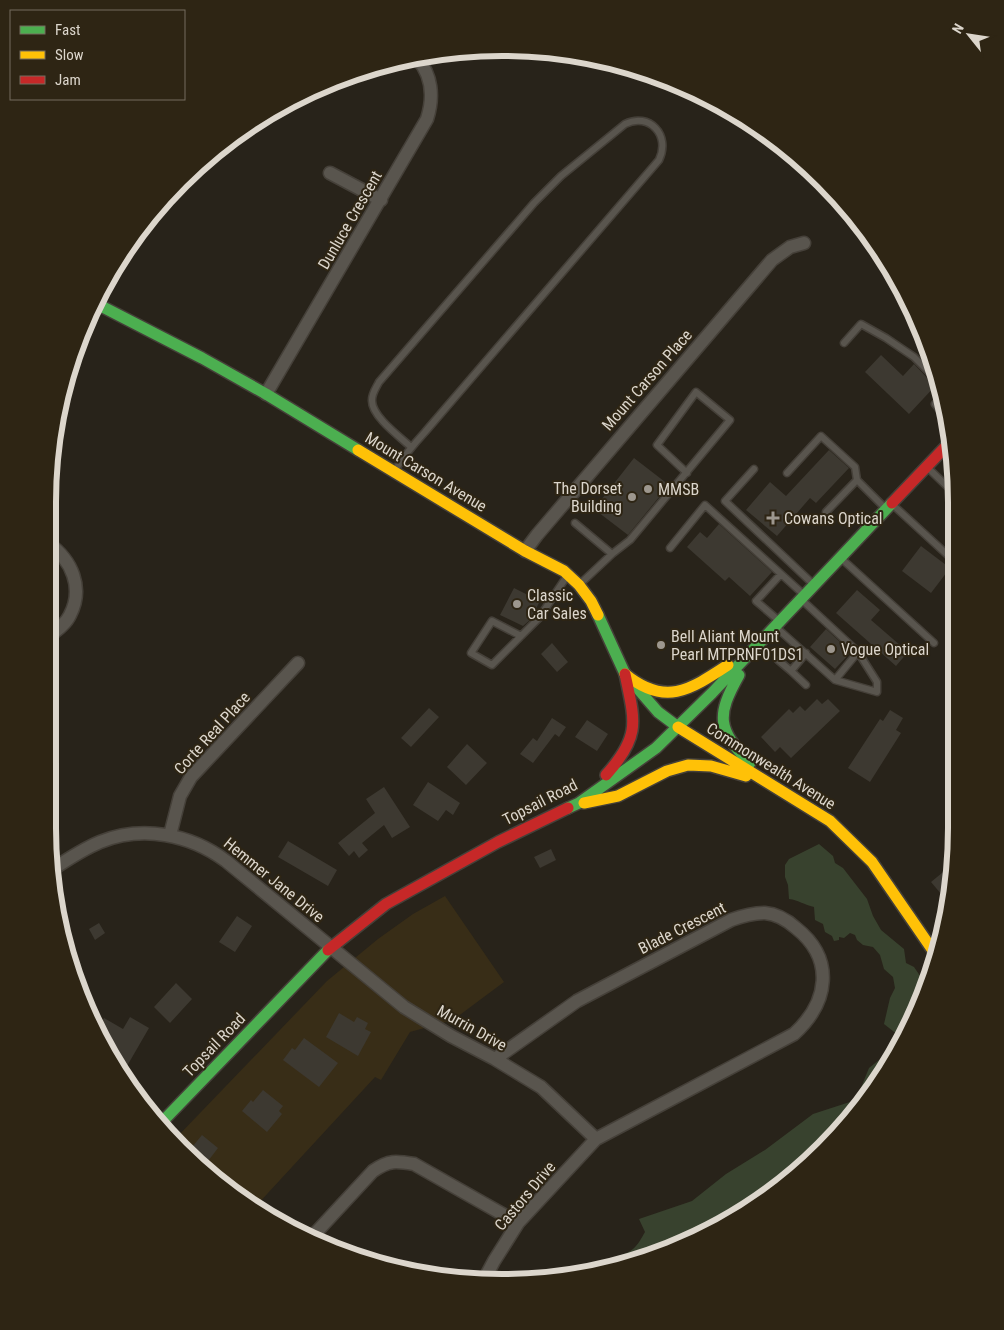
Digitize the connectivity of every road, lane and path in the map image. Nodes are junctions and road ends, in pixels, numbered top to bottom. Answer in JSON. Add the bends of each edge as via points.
{"nodes":[{"id":1,"x":422,"y":64,"type":"edge"},
{"id":2,"x":330,"y":173,"type":"dead end"},
{"id":3,"x":381,"y":200,"type":"junction"},
{"id":4,"x":804,"y":243,"type":"dead end"},
{"id":5,"x":102,"y":305,"type":"edge"},
{"id":6,"x":844,"y":343,"type":"dead end"},
{"id":7,"x":928,"y":371,"type":"edge"},
{"id":8,"x":266,"y":394,"type":"junction"},
{"id":9,"x":411,"y":448,"type":"junction"},
{"id":10,"x":944,"y":448,"type":"edge"},
{"id":11,"x":927,"y":467,"type":"junction"},
{"id":12,"x":754,"y":469,"type":"dead end"},
{"id":13,"x":395,"y":471,"type":"junction"},
{"id":14,"x":788,"y":472,"type":"dead end"},
{"id":15,"x":687,"y":473,"type":"junction"},
{"id":16,"x":856,"y":480,"type":"junction"},
{"id":17,"x":947,"y":487,"type":"edge"},
{"id":18,"x":890,"y":507,"type":"junction"},
{"id":19,"x":826,"y":512,"type":"dead end"},
{"id":20,"x":576,"y":523,"type":"dead end"},
{"id":21,"x":670,"y":548,"type":"dead end"},
{"id":22,"x":56,"y":550,"type":"edge"},
{"id":23,"x":525,"y":551,"type":"junction"},
{"id":24,"x":612,"y":554,"type":"junction"},
{"id":25,"x":948,"y":556,"type":"edge"},
{"id":26,"x":840,"y":557,"type":"junction"},
{"id":27,"x":781,"y":574,"type":"junction"},
{"id":28,"x":568,"y":575,"type":"junction"},
{"id":29,"x":579,"y":585,"type":"junction"},
{"id":30,"x":814,"y":585,"type":"junction"},
{"id":31,"x":803,"y":597,"type":"junction"},
{"id":32,"x":777,"y":624,"type":"junction"},
{"id":33,"x":56,"y":631,"type":"edge"},
{"id":34,"x":521,"y":636,"type":"junction"},
{"id":35,"x":934,"y":643,"type":"dead end"},
{"id":36,"x":755,"y":647,"type":"junction"},
{"id":37,"x":858,"y":652,"type":"junction"},
{"id":38,"x":806,"y":653,"type":"junction"},
{"id":39,"x":778,"y":660,"type":"dead end"},
{"id":40,"x":298,"y":663,"type":"dead end"},
{"id":41,"x":791,"y":671,"type":"junction"},
{"id":42,"x":625,"y":674,"type":"junction"},
{"id":43,"x":835,"y":680,"type":"junction"},
{"id":44,"x":806,"y":685,"type":"dead end"},
{"id":45,"x":678,"y":727,"type":"junction"},
{"id":46,"x":769,"y":782,"type":"junction"},
{"id":47,"x":579,"y":803,"type":"junction"},
{"id":48,"x":170,"y":835,"type":"junction"},
{"id":49,"x":58,"y":866,"type":"edge"},
{"id":50,"x":331,"y":947,"type":"junction"},
{"id":51,"x":931,"y":948,"type":"edge"},
{"id":52,"x":495,"y":1059,"type":"junction"},
{"id":53,"x":165,"y":1119,"type":"edge"},
{"id":54,"x":596,"y":1139,"type":"junction"},
{"id":55,"x":518,"y":1223,"type":"junction"},
{"id":56,"x":316,"y":1233,"type":"edge"},
{"id":57,"x":487,"y":1273,"type":"edge"}],
"edges":[{"from":1,"to":3,"type":"street","name":"Dunluce Crescent","via":[[429,78],[430,111]]},
{"from":2,"to":3,"type":"street"},
{"from":3,"to":8,"type":"street","name":"Dunluce Crescent"},
{"from":4,"to":23,"type":"street","name":"Mount Carson Place","via":[[790,247],[772,260]]},
{"from":5,"to":8,"type":"main road","name":"Mount Carson Avenue"},
{"from":6,"to":7,"type":"lane","via":[[861,324],[914,357]]},
{"from":8,"to":13,"type":"main road","name":"Mount Carson Avenue"},
{"from":9,"to":9,"type":"lane","via":[[659,160],[663,144],[654,128],[640,120],[624,124],[561,176],[379,382],[373,392],[373,409]]},
{"from":9,"to":13,"type":"lane"},
{"from":10,"to":11,"type":"main road","name":"Topsail Road"},
{"from":11,"to":17,"type":"lane"},
{"from":11,"to":18,"type":"main road","name":"Topsail Road"},
{"from":12,"to":30,"type":"lane","via":[[725,501]]},
{"from":13,"to":23,"type":"main road","name":"Mount Carson Avenue"},
{"from":14,"to":16,"type":"lane","via":[[821,436],[855,467]]},
{"from":15,"to":15,"type":"lane","via":[[730,420],[696,392],[658,445]]},
{"from":15,"to":24,"type":"lane","via":[[630,540]]},
{"from":16,"to":18,"type":"lane"},
{"from":16,"to":19,"type":"lane"},
{"from":18,"to":25,"type":"lane"},
{"from":18,"to":26,"type":"main road","name":"Topsail Road"},
{"from":20,"to":24,"type":"lane"},
{"from":21,"to":27,"type":"lane","via":[[706,505]]},
{"from":22,"to":33,"type":"street","via":[[63,556],[77,583],[70,616]]},
{"from":23,"to":28,"type":"main road","name":"Mount Carson Avenue"},
{"from":24,"to":29,"type":"lane"},
{"from":26,"to":30,"type":"main road","name":"Topsail Road"},
{"from":26,"to":35,"type":"lane"},
{"from":27,"to":31,"type":"lane"},
{"from":27,"to":32,"type":"lane","via":[[756,601]]},
{"from":28,"to":29,"type":"main road","name":"Mount Carson Avenue"},
{"from":28,"to":34,"type":"lane","via":[[539,618]]},
{"from":29,"to":42,"type":"main road","name":"Mount Carson Avenue","via":[[600,618]]},
{"from":30,"to":31,"type":"main road","name":"Topsail Road"},
{"from":31,"to":32,"type":"main road","name":"Topsail Road"},
{"from":31,"to":37,"type":"lane"},
{"from":32,"to":36,"type":"main road","name":"Topsail Road"},
{"from":32,"to":38,"type":"lane"},
{"from":34,"to":34,"type":"lane","via":[[492,665],[471,654],[492,621]]},
{"from":36,"to":42,"type":"main road","via":[[698,684],[676,693],[656,692]]},
{"from":36,"to":45,"type":"main road","name":"Topsail Road"},
{"from":36,"to":46,"type":"main road","via":[[728,694],[722,713],[730,741]]},
{"from":37,"to":43,"type":"lane"},
{"from":37,"to":43,"type":"lane","via":[[877,682],[877,692]]},
{"from":38,"to":41,"type":"lane"},
{"from":38,"to":43,"type":"lane"},
{"from":39,"to":41,"type":"lane"},
{"from":40,"to":48,"type":"street","name":"Corte Real Place","via":[[191,777],[180,796]]},
{"from":41,"to":44,"type":"lane"},
{"from":42,"to":45,"type":"main road","name":"Mount Carson Avenue","via":[[658,712]]},
{"from":42,"to":47,"type":"main road","via":[[634,732],[619,761]]},
{"from":45,"to":46,"type":"main road","name":"Commonwealth Avenue"},
{"from":45,"to":47,"type":"main road","name":"Topsail Road","via":[[645,756]]},
{"from":46,"to":47,"type":"main road","via":[[702,764],[690,765],[657,774],[619,796]]},
{"from":46,"to":51,"type":"main road","name":"Commonwealth Avenue","via":[[830,821],[872,862]]},
{"from":47,"to":50,"type":"main road","name":"Topsail Road","via":[[498,842],[386,904]]},
{"from":48,"to":49,"type":"street","name":"Hemmer Jane Drive","via":[[136,834],[112,838],[89,847]]},
{"from":48,"to":50,"type":"street","name":"Hemmer Jane Drive","via":[[199,844],[218,855]]},
{"from":50,"to":52,"type":"street","name":"Murrin Drive","via":[[404,1007]]},
{"from":50,"to":53,"type":"main road","name":"Topsail Road"},
{"from":52,"to":54,"type":"street","name":"Murrin Drive","via":[[541,1087]]},
{"from":52,"to":54,"type":"street","name":"Blade Crescent","via":[[577,1001],[731,920],[766,913],[779,916],[807,937],[820,959],[823,983],[816,1008],[802,1027]]},
{"from":54,"to":55,"type":"street","name":"Castors Drive"},
{"from":55,"to":56,"type":"street","via":[[414,1164],[400,1162],[384,1163],[373,1171]]},
{"from":55,"to":57,"type":"street","name":"Castors Drive"}]}
